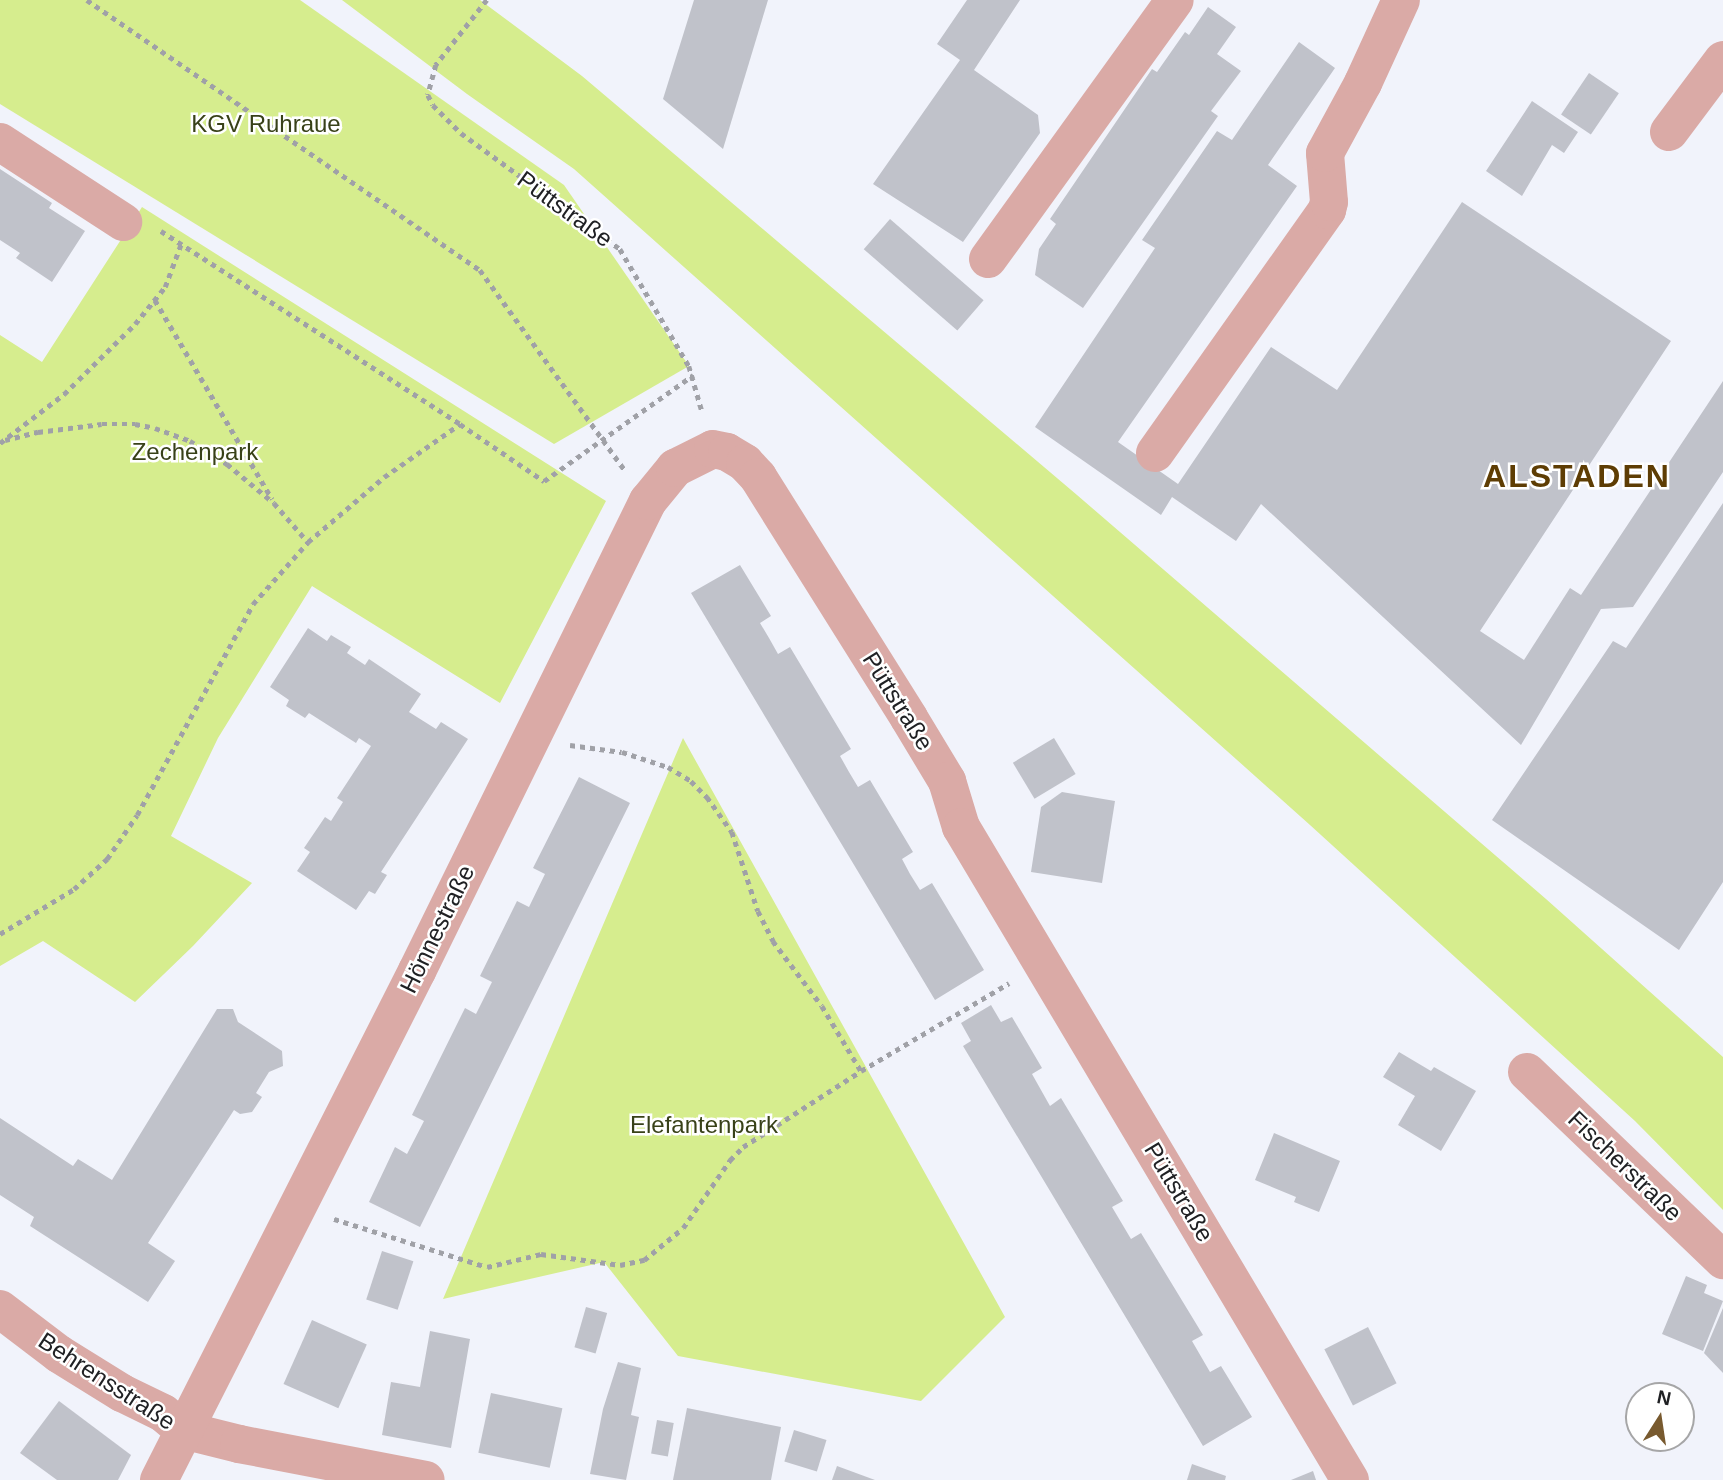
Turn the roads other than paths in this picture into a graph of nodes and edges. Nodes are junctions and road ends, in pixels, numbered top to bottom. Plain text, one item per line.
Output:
1 (1175, 0) edge
2 (1401, 0) edge
3 (1723, 60) edge
4 (1669, 132) dead end
5 (0, 142) edge
6 (123, 222) road end
7 (989, 259) dead end
8 (713, 449) joint
9 (1155, 453) dead end
10 (1527, 1072) dead end
11 (1723, 1260) edge
12 (0, 1309) edge
13 (183, 1430) junction
14 (159, 1480) edge
15 (426, 1480) edge
16 (1350, 1480) edge

1 - 7 street
2 - 9 street
3 - 4 street
5 - 6 street
8 - 13 street, Hönnestraße
8 - 16 street, Püttstraße
10 - 11 street, Fischerstraße
12 - 13 street, Behrensstraße
13 - 14 street, Hönnestraße
13 - 15 street, Behrensstraße

